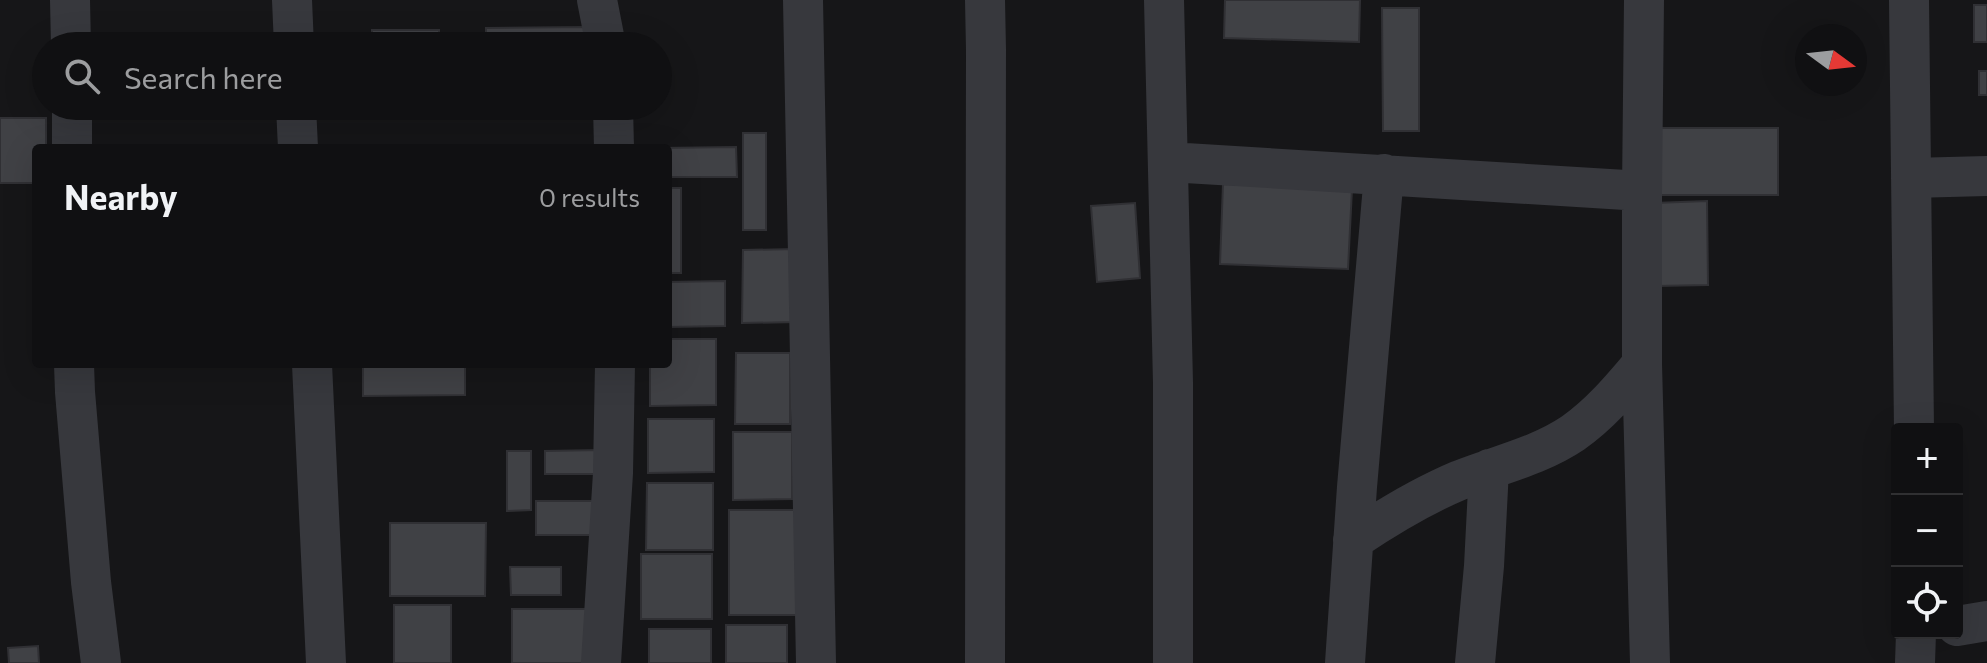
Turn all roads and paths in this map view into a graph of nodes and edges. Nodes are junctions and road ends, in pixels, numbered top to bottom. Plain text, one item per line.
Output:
1 (70, 0) edge
2 (292, 0) edge
3 (597, 0) edge
4 (803, 0) edge
5 (985, 0) edge
6 (1164, 0) edge
7 (1644, 0) edge
8 (1909, 0) edge
9 (71, 32) edge
10 (293, 32) edge
11 (603, 32) edge
12 (72, 120) edge
13 (297, 120) edge
14 (613, 120) edge
15 (72, 144) edge
16 (298, 144) edge
17 (614, 144) edge
18 (1169, 162) junction
19 (1384, 174) junction
20 (1987, 176) edge
21 (1911, 178) junction
22 (1642, 191) junction
23 (1642, 364) junction
24 (74, 368) edge
25 (312, 368) edge
26 (615, 368) edge
27 (1914, 423) edge
28 (1489, 469) junction
29 (1353, 540) junction
30 (1987, 621) edge
31 (1963, 625) edge
32 (1916, 639) edge
33 (101, 663) edge
34 (326, 663) edge
35 (601, 663) edge
36 (816, 663) edge
37 (985, 663) edge
38 (1173, 663) edge
39 (1345, 663) edge
40 (1475, 663) edge
41 (1650, 663) edge
42 (1915, 663) edge

1 - 9 street
2 - 10 street
3 - 11 street
4 - 36 street
5 - 37 street
6 - 18 street
7 - 22 street
8 - 21 street
12 - 15 street
13 - 16 street
14 - 17 street
18 - 19 street
18 - 38 street
19 - 22 street
19 - 29 street
20 - 21 street
21 - 27 street
22 - 23 street
23 - 28 street
23 - 41 street
24 - 33 street
25 - 34 street
26 - 35 street
28 - 29 street
28 - 40 street
29 - 39 street
30 - 31 street
32 - 42 street

